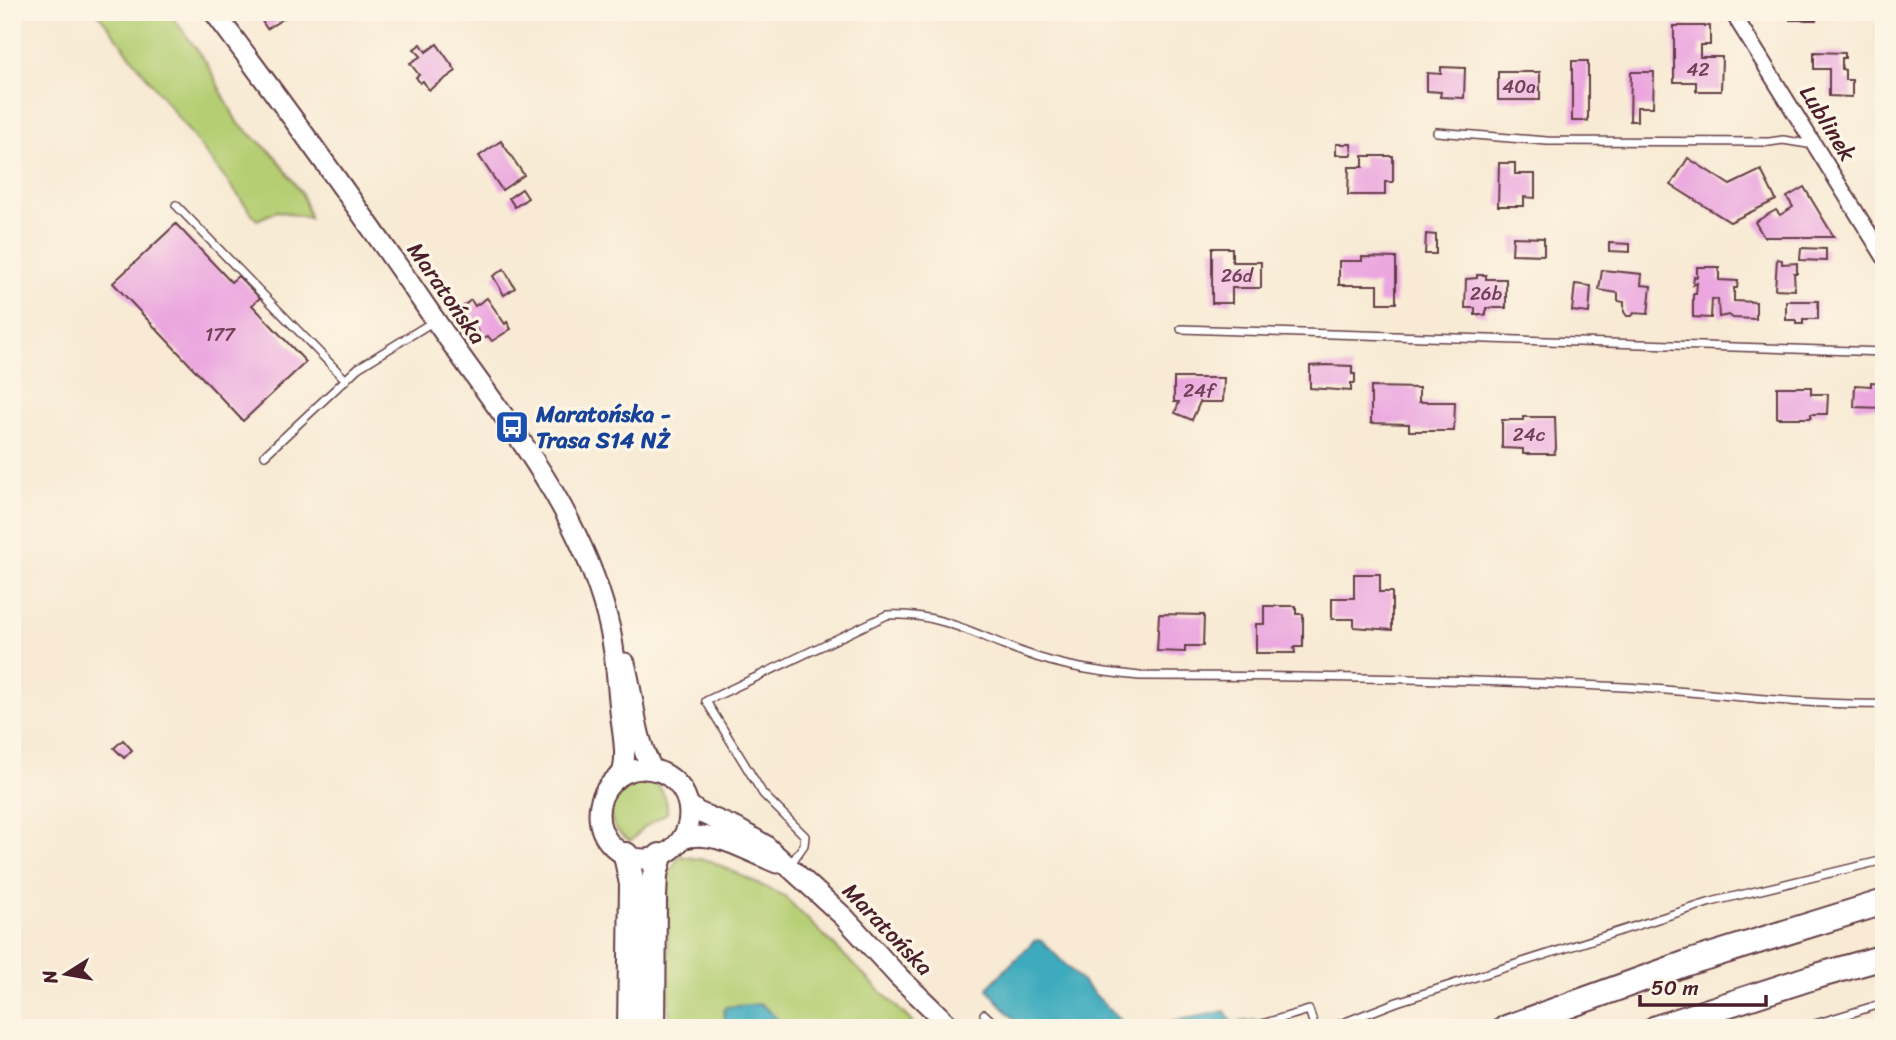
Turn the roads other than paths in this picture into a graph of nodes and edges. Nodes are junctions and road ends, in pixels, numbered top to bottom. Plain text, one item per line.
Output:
1 (214, 12) edge
2 (1732, 12) edge
3 (1437, 131) dead end
4 (1814, 145) junction
5 (176, 205) dead end
6 (1884, 257) edge
7 (435, 320) junction
8 (1181, 329) dead end
9 (1884, 352) edge
10 (346, 380) junction
11 (265, 455) dead end
12 (607, 620) junction
13 (1884, 705) edge
14 (653, 770) junction
15 (622, 774) junction
16 (689, 806) junction
17 (682, 839) junction
18 (626, 855) junction
19 (660, 856) junction
20 (1884, 860) edge
21 (788, 867) junction
22 (1884, 902) edge
23 (1884, 957) edge
24 (1884, 1003) edge
25 (984, 1014) dead end
26 (1696, 1014) junction
27 (1262, 1024) dead end
28 (630, 1028) edge
29 (653, 1028) edge
30 (952, 1028) edge
31 (999, 1028) edge
32 (1315, 1028) edge
33 (1329, 1028) edge
34 (1506, 1028) edge
35 (1656, 1028) edge
36 (1670, 1028) edge
37 (1802, 1028) edge

1 - 7 main road, Maratońska
2 - 4 street, Lublinek
3 - 4 lane
4 - 6 street, Lublinek
5 - 10 lane
7 - 10 lane
7 - 12 main road, Maratońska
8 - 9 lane
10 - 11 lane
12 - 14 main road, Maratońska
12 - 15 main road, Maratońska
13 - 21 lane
14 - 15 main road
14 - 16 main road
15 - 18 main road
16 - 17 main road
16 - 21 main road, Maratońska
17 - 19 main road
17 - 21 main road, Maratońska
18 - 19 main road
18 - 28 highway
19 - 29 highway
20 - 33 lane
21 - 30 main road, Maratońska
22 - 34 highway
23 - 26 highway
24 - 37 lane
25 - 31 lane
26 - 35 highway
26 - 36 highway
27 - 32 lane

